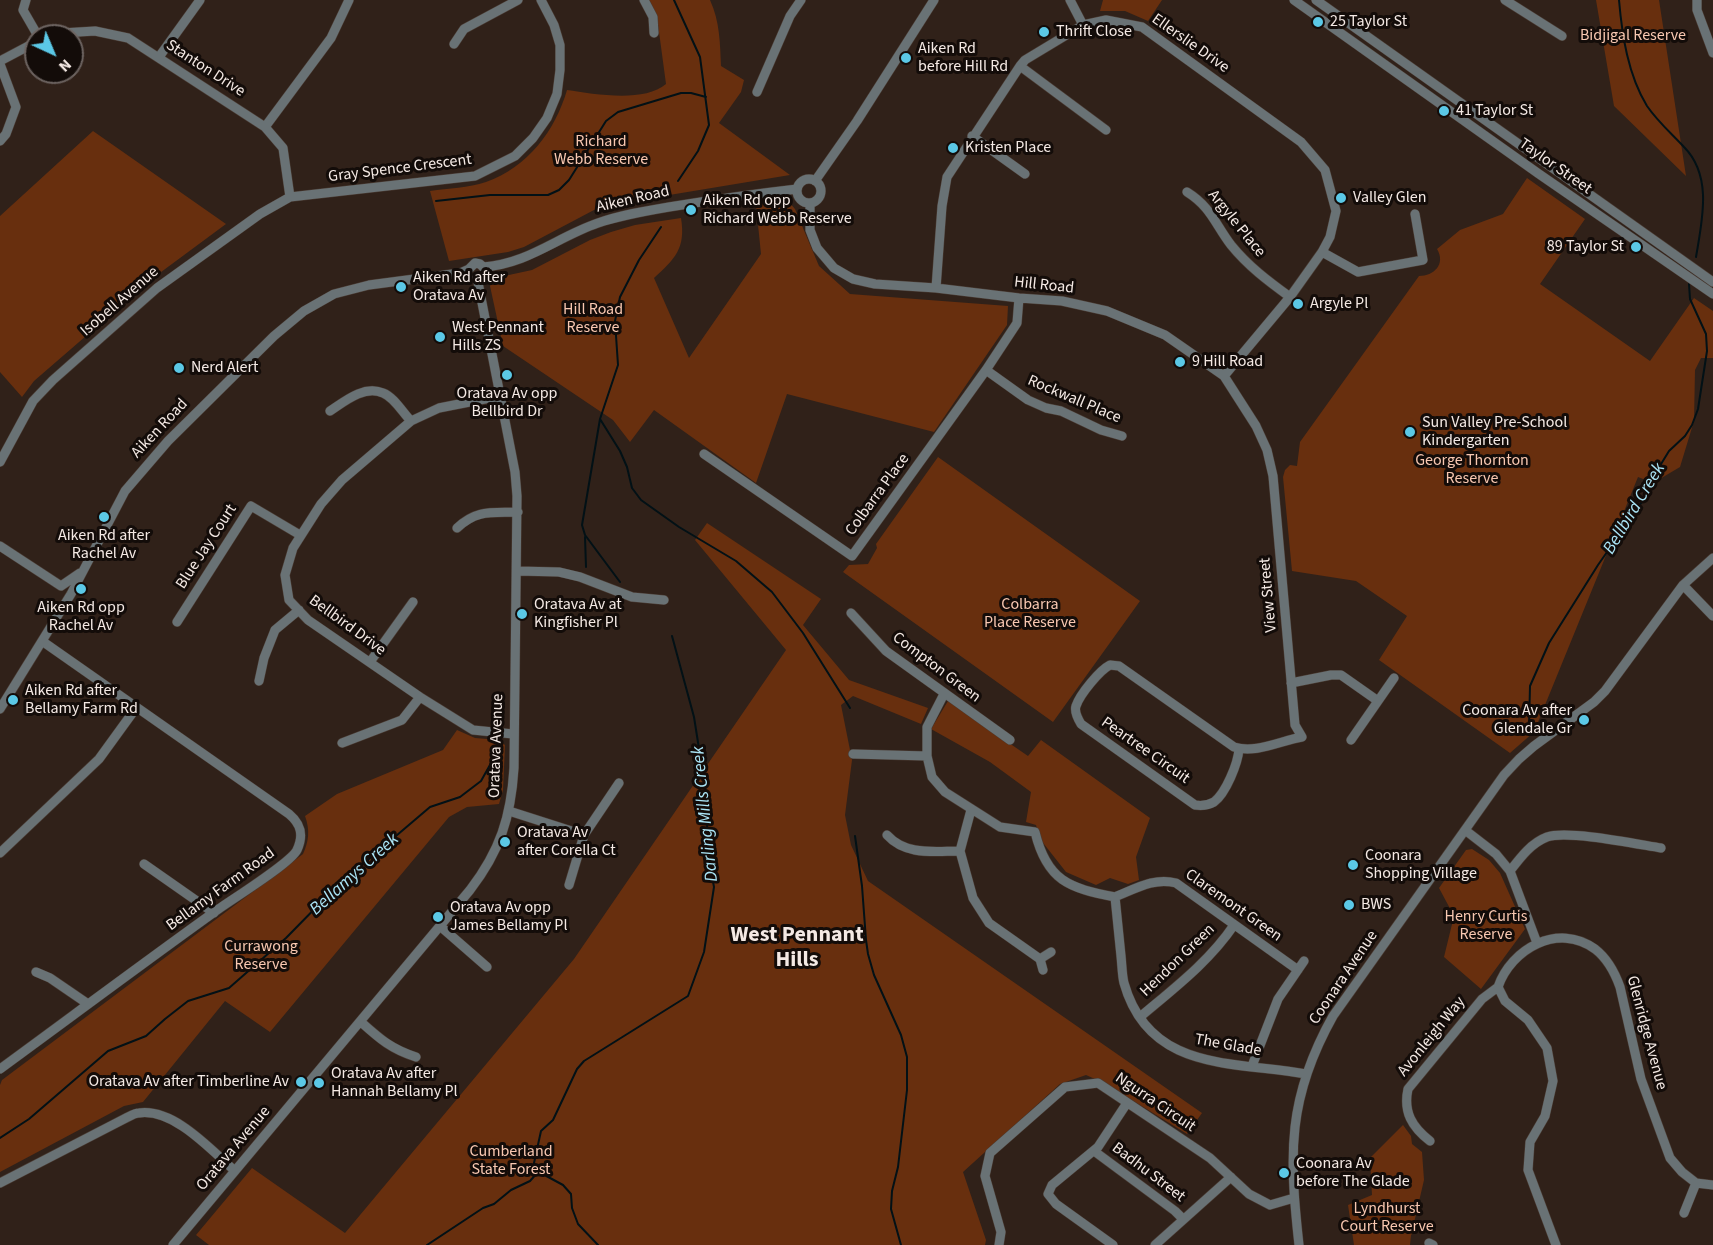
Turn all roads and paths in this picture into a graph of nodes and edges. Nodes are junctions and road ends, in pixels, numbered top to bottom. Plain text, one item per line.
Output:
1 (26, 0) edge
2 (200, 0) edge
3 (349, 0) edge
4 (518, 0) edge
5 (644, 0) edge
6 (801, 0) edge
7 (934, 0) edge
8 (1070, 0) edge
9 (1294, 0) edge
10 (1316, 0) edge
11 (1505, 0) edge
12 (1697, 0) edge
13 (546, 2) edge
14 (31, 24) edge
15 (1083, 26) junction
16 (84, 32) edge
17 (654, 33) dead end
18 (1562, 36) dead end
19 (454, 44) dead end
20 (24, 49) edge
21 (1713, 53) edge
22 (159, 57) junction
23 (0, 62) edge
24 (1020, 66) junction
25 (757, 92) dead end
26 (265, 127) junction
27 (1106, 129) dead end
28 (972, 136) junction
29 (0, 141) edge
30 (1025, 174) dead end
31 (815, 181) junction
32 (797, 189) junction
33 (1187, 192) dead end
34 (290, 197) junction
35 (810, 203) junction
36 (1415, 214) dead end
37 (1322, 252) junction
38 (483, 267) junction
39 (469, 269) junction
40 (477, 278) junction
41 (1713, 282) edge
42 (936, 288) junction
43 (1713, 294) edge
44 (1290, 297) junction
45 (1018, 298) junction
46 (986, 370) junction
47 (1224, 376) junction
48 (500, 396) junction
49 (330, 411) dead end
50 (411, 421) junction
51 (1122, 436) dead end
52 (1267, 450) joint
53 (704, 454) dead end
54 (0, 462) edge
55 (518, 512) junction
56 (457, 528) dead end
57 (300, 535) junction
58 (0, 546) edge
59 (1713, 558) edge
60 (84, 569) junction
61 (518, 571) junction
62 (1683, 585) junction
63 (664, 600) dead end
64 (413, 602) dead end
65 (299, 610) junction
66 (851, 613) dead end
67 (1713, 616) edge
68 (177, 622) dead end
69 (42, 641) junction
70 (370, 662) junction
71 (1394, 678) dead end
72 (259, 681) dead end
73 (1292, 683) junction
74 (944, 694) junction
75 (420, 697) junction
76 (1378, 701) junction
77 (136, 708) junction
78 (0, 709) edge
79 (513, 734) junction
80 (1010, 740) dead end
81 (1351, 740) dead end
82 (342, 743) dead end
83 (1239, 749) junction
84 (853, 754) dead end
85 (927, 756) junction
86 (619, 783) dead end
87 (971, 810) junction
88 (509, 811) junction
89 (1465, 830) junction
90 (584, 835) junction
91 (887, 835) dead end
92 (1661, 848) dead end
93 (960, 851) junction
94 (0, 853) edge
95 (144, 864) dead end
96 (1509, 871) junction
97 (569, 885) dead end
98 (1115, 897) junction
99 (214, 913) junction
100 (1234, 925) junction
101 (440, 926) junction
102 (1537, 943) junction
103 (1051, 952) dead end
104 (1040, 959) junction
105 (1304, 961) dead end
106 (487, 966) dead end
107 (1043, 970) dead end
108 (1298, 970) junction
109 (36, 972) dead end
110 (1498, 987) junction
111 (88, 1004) junction
112 (1140, 1017) junction
113 (361, 1022) junction
114 (416, 1057) dead end
115 (1252, 1066) junction
116 (0, 1069) edge
117 (1306, 1074) junction
118 (1127, 1103) junction
119 (1430, 1141) dead end
120 (1094, 1151) junction
121 (235, 1171) junction
122 (1231, 1177) junction
123 (0, 1183) edge
124 (1696, 1183) junction
125 (1713, 1185) edge
126 (1294, 1198) junction
127 (1684, 1213) dead end
128 (1184, 1219) junction
129 (173, 1245) edge
130 (999, 1245) edge
131 (1113, 1245) edge
132 (1155, 1245) edge
133 (1299, 1245) edge
134 (1556, 1245) edge

1 - 14 street
2 - 22 street
3 - 26 street
4 - 19 street
5 - 17 street
6 - 25 street
7 - 31 street
8 - 15 street
9 - 43 street, Taylor Street
10 - 41 street, Taylor Street
11 - 18 street
12 - 21 street
13 - 34 street, Gray Spence Crescent
15 - 24 street, Ellerslie Drive
15 - 37 street, Ellerslie Drive
16 - 22 street, Stanton Drive
20 - 23 street
22 - 26 street, Stanton Drive
23 - 29 street
24 - 27 street
24 - 28 street, Ellerslie Drive
26 - 34 street, Stanton Drive
28 - 30 street
28 - 42 street, Ellerslie Drive
31 - 32 street
31 - 35 street
32 - 35 street
32 - 38 street, Aiken Road
33 - 44 street, Argyle Place
34 - 54 street, Isobell Avenue
35 - 42 street, Hill Road
36 - 37 street
37 - 44 street, Ellerslie Drive
38 - 39 street
38 - 40 street
39 - 40 street
39 - 60 street, Aiken Road
40 - 48 street, Oratava Avenue
42 - 45 street, Hill Road
44 - 47 street, Ellerslie Drive
45 - 46 street, Colbarra Place
45 - 47 street, Hill Road
46 - 51 street, Rockwall Place
46 - 53 street, Colbarra Place
47 - 52 street, Hill Road
48 - 50 street, Bellbird Drive
48 - 55 street, Oratava Avenue
49 - 50 street
50 - 57 street, Bellbird Drive
52 - 73 street, View Street
55 - 56 street
55 - 61 street, Oratava Avenue
57 - 65 street, Bellbird Drive
57 - 68 street, Blue Jay Court
58 - 60 street
59 - 62 street, Coonara Avenue
60 - 69 street, Aiken Road
61 - 63 street
61 - 79 street, Oratava Avenue
62 - 67 street
62 - 89 street, Coonara Avenue
64 - 70 street
65 - 70 street, Bellbird Drive
65 - 72 street
66 - 74 street, Compton Green
69 - 77 street, Bellamy Farm Road
69 - 78 street, Aiken Road
70 - 75 street, Bellbird Drive
71 - 76 street
73 - 76 street
73 - 83 street, View Street
74 - 80 street, Compton Green
74 - 85 street
75 - 79 street, Bellbird Drive
75 - 82 street
76 - 81 street
77 - 94 street
77 - 99 street, Bellamy Farm Road
79 - 88 street, Oratava Avenue
83 - 83 street, Peartree Circuit
84 - 85 street
85 - 87 street
86 - 90 street
87 - 93 street
87 - 98 street
88 - 90 street
88 - 101 street, Oratava Avenue
89 - 96 street
89 - 117 street, Coonara Avenue
90 - 97 street
91 - 93 street
92 - 96 street
93 - 104 street
95 - 99 street
96 - 102 street
98 - 100 street, Claremont Green
98 - 112 street, The Glade
99 - 111 street, Bellamy Farm Road
100 - 108 street, Claremont Green
100 - 112 street, Hendon Green
101 - 106 street
101 - 113 street, Oratava Avenue
102 - 110 street, Glenridge Avenue
102 - 124 street, Glenridge Avenue
103 - 104 street
104 - 107 street
105 - 108 street
108 - 115 street
109 - 111 street
110 - 119 street, Avonleigh Way
110 - 134 street
111 - 116 street, Bellamy Farm Road
112 - 115 street, The Glade
113 - 114 street
113 - 121 street, Oratava Avenue
115 - 117 street, The Glade
117 - 126 street, Coonara Avenue
118 - 120 street
118 - 122 street, Ngurra Circuit
118 - 130 street, Ngurra Circuit
120 - 128 street, Badhu Street
120 - 131 street
121 - 123 street
121 - 129 street, Oratava Avenue
122 - 126 street, Ngurra Circuit
122 - 128 street
124 - 125 street
124 - 127 street
126 - 133 street, Coonara Avenue
128 - 132 street

